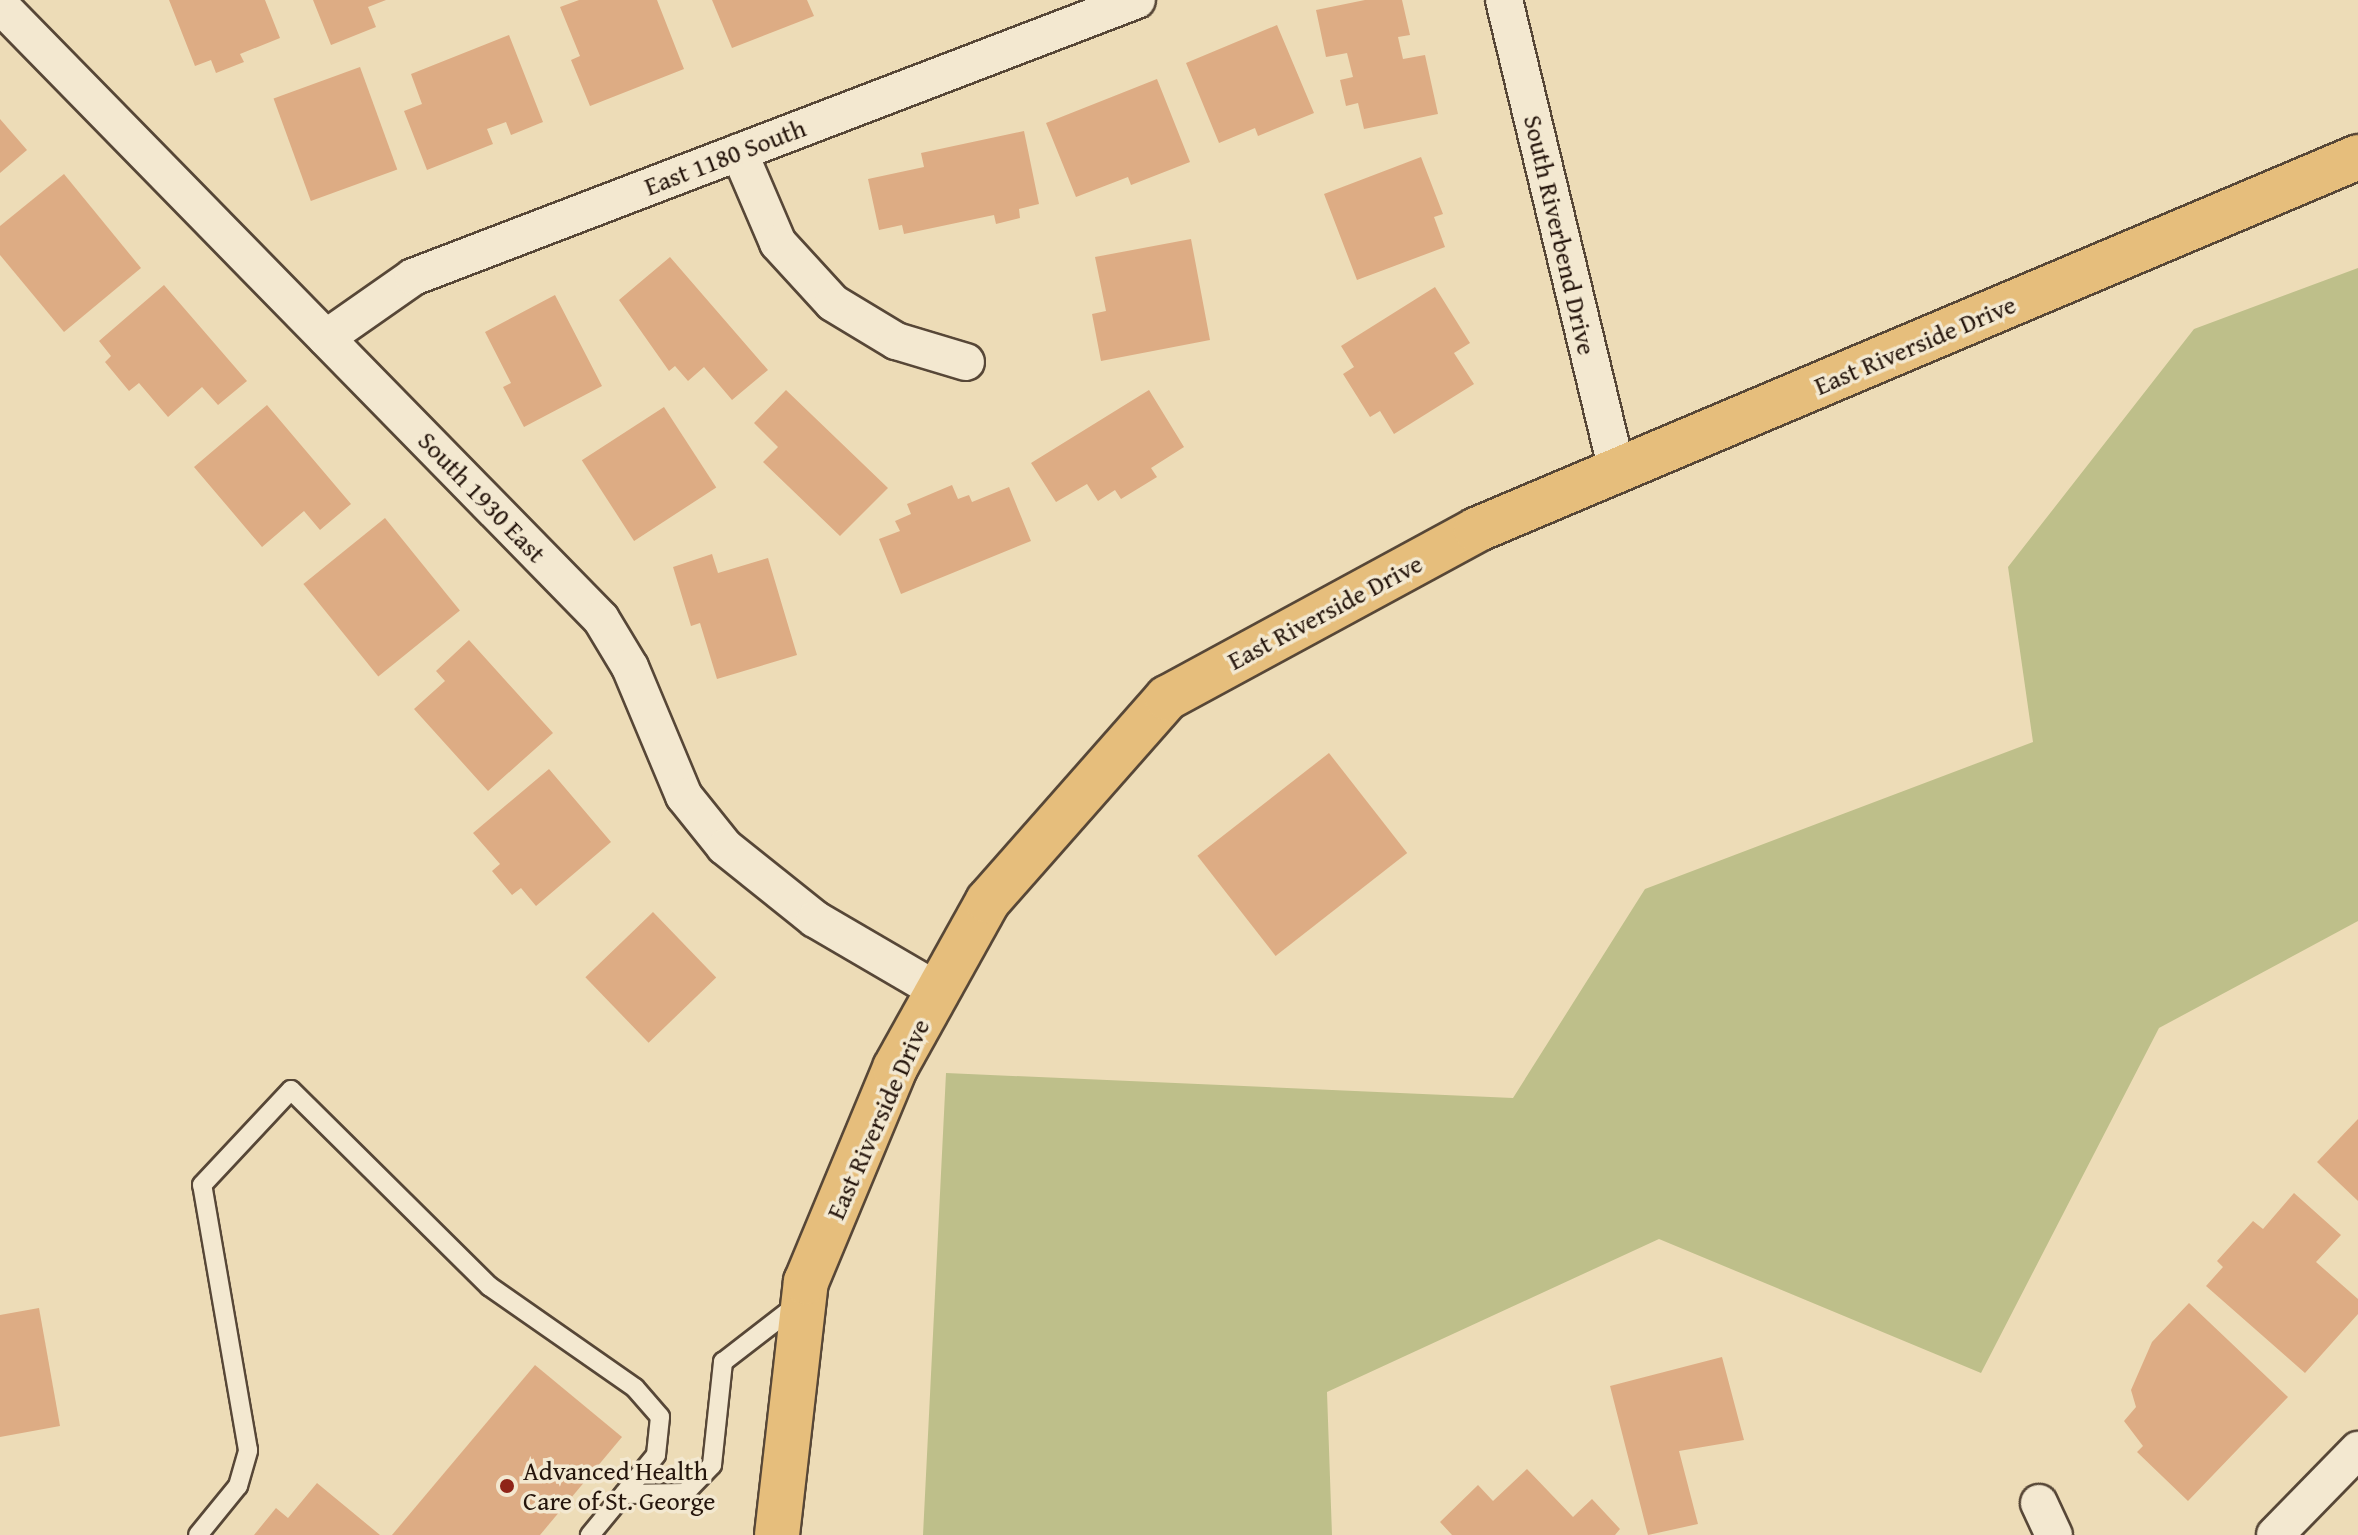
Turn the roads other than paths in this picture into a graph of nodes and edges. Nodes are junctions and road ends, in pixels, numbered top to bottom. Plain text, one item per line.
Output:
1 (1137, 0) edge
2 (1504, 0) edge
3 (0, 5) edge
4 (739, 152) junction
5 (2358, 157) edge
6 (326, 338) junction
7 (966, 362) dead end
8 (1617, 471) junction
9 (938, 991) junction
10 (803, 1300) junction
11 (2358, 1450) edge
12 (624, 1494) junction
13 (198, 1535) edge
14 (590, 1535) edge
15 (777, 1535) edge
16 (2275, 1535) edge

1 - 4 street, East 1180 South
2 - 8 street, South Riverbend Drive
3 - 6 street, South 1930 East
4 - 6 street, East 1180 South
4 - 7 street
5 - 8 main road, East Riverside Drive
6 - 9 street, South 1930 East
8 - 9 main road, East Riverside Drive
9 - 10 main road, East Riverside Drive
10 - 12 lane
10 - 15 main road, East Riverside Drive
11 - 16 street
12 - 13 lane
12 - 14 lane

